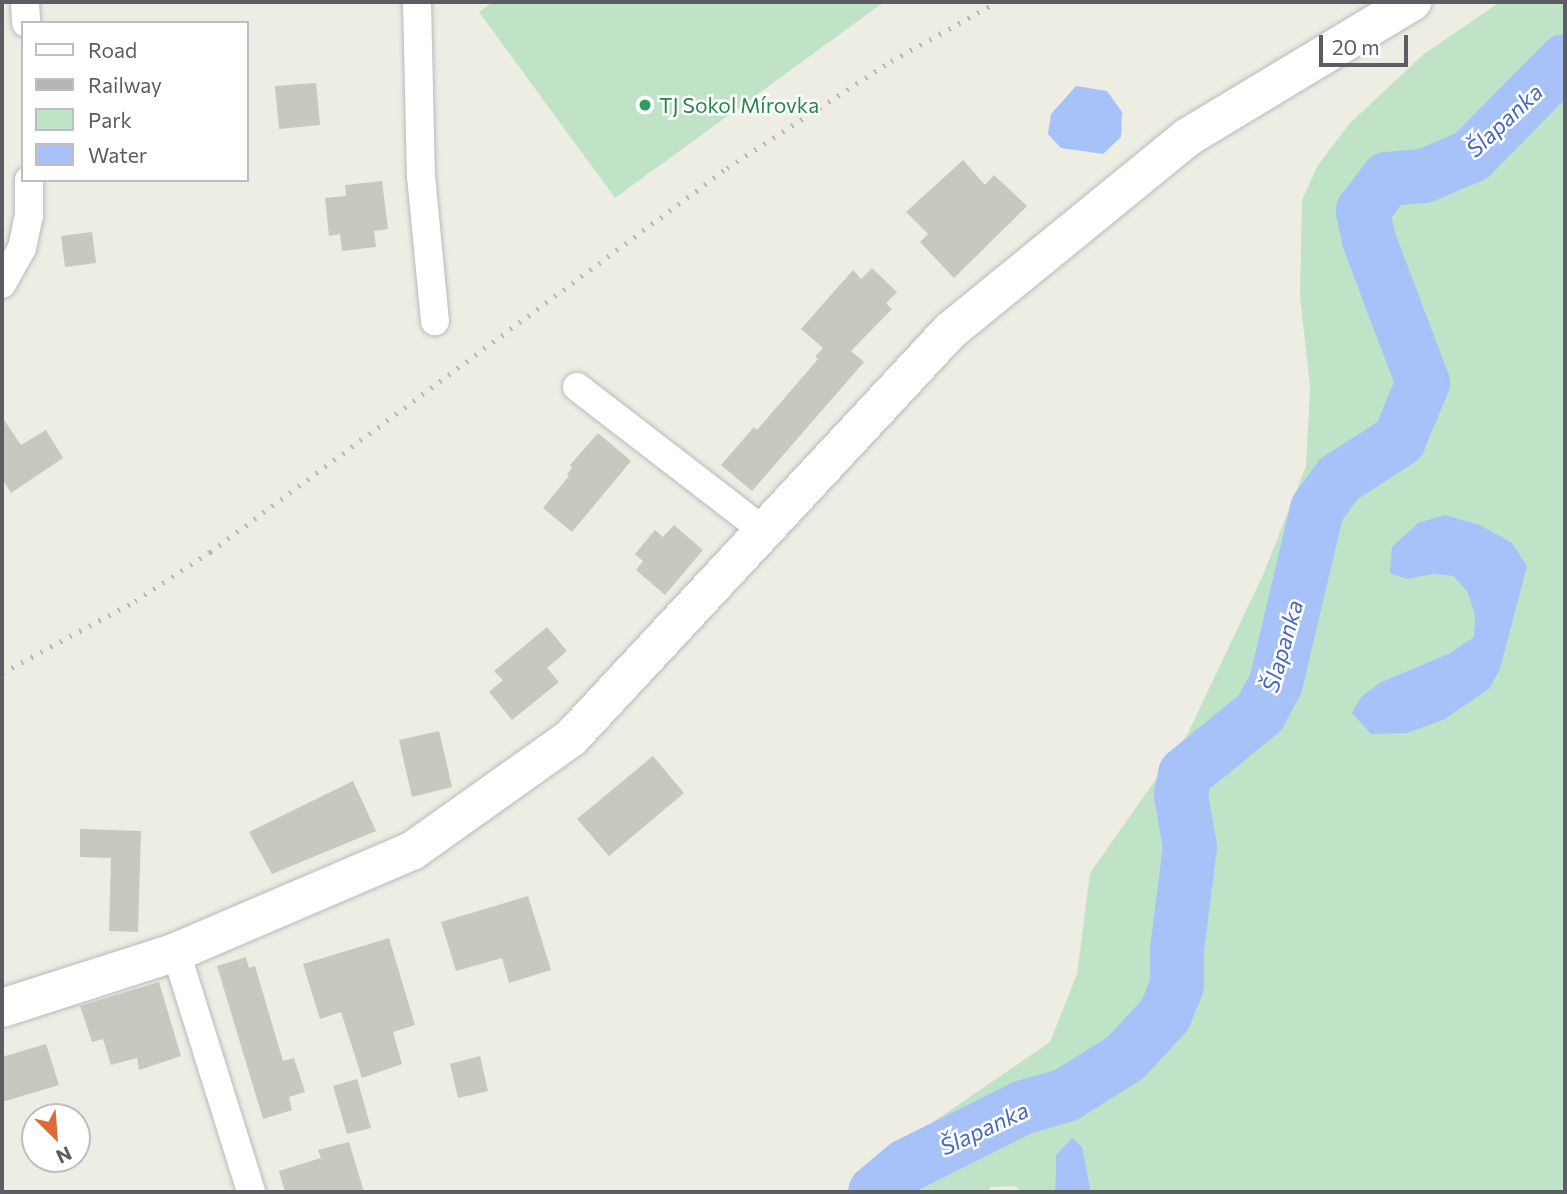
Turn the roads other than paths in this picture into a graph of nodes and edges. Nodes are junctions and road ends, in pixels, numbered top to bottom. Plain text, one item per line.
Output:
1 (25, 2) edge
2 (417, 2) edge
3 (1412, 2) edge
4 (26, 21) edge
5 (29, 182) edge
6 (2, 284) edge
7 (436, 321) dead end
8 (577, 387) dead end
9 (765, 532) junction
10 (176, 952) junction
11 (2, 1008) edge
12 (251, 1192) edge

1 - 4 street
2 - 7 street
3 - 9 street
5 - 6 street
8 - 9 street
9 - 10 street
10 - 11 street
10 - 12 street

